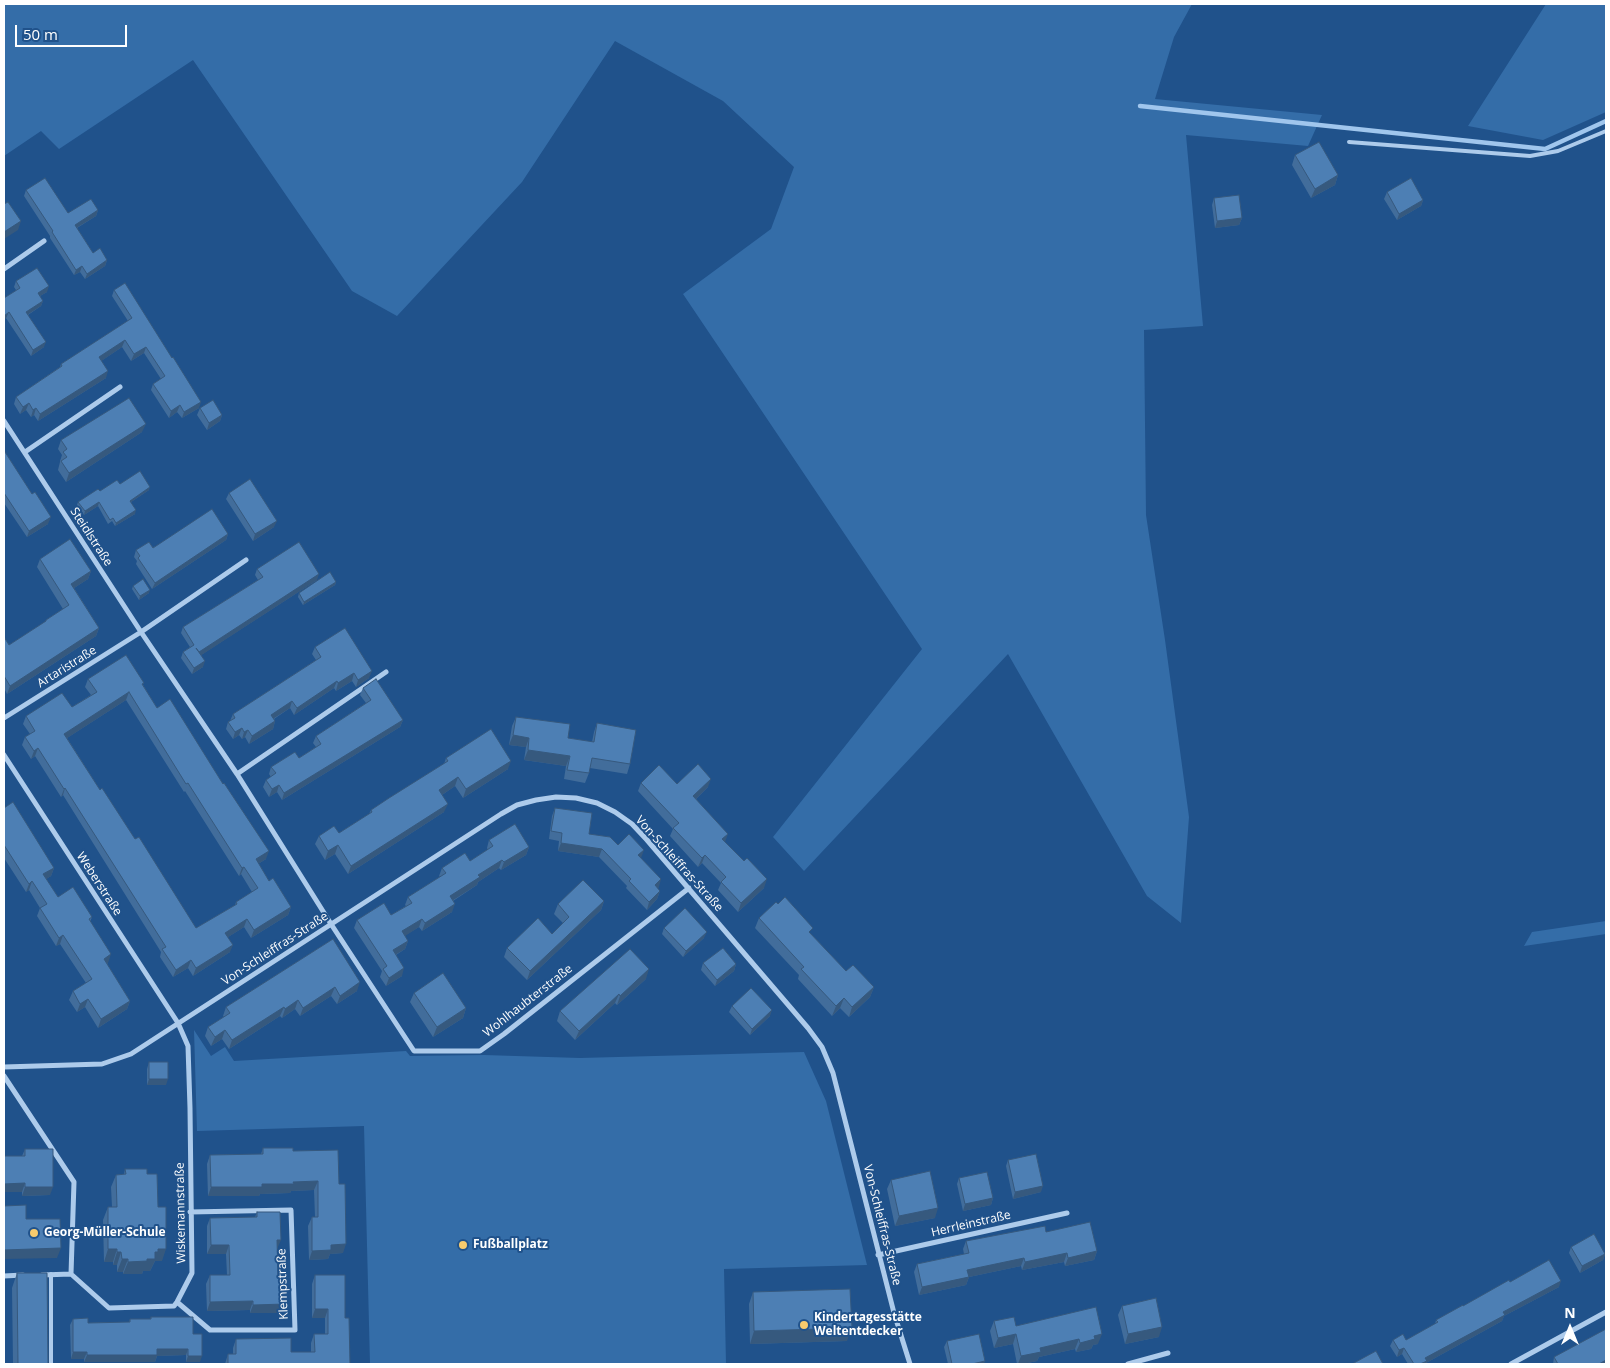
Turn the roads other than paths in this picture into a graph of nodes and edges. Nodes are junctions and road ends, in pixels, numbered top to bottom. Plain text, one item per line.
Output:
1 (1606, 130) edge
2 (1349, 142) dead end
3 (44, 241) dead end
4 (4, 269) edge
5 (120, 387) dead end
6 (4, 421) edge
7 (25, 452) junction
8 (246, 560) dead end
9 (141, 632) junction
10 (386, 672) dead end
11 (4, 718) edge
12 (4, 755) edge
13 (237, 774) junction
14 (689, 888) junction
15 (331, 924) junction
16 (178, 1024) junction
17 (4, 1067) edge
18 (4, 1076) edge
19 (190, 1212) junction
20 (1067, 1212) dead end
21 (878, 1255) junction
22 (51, 1274) junction
23 (71, 1274) junction
24 (4, 1276) edge
25 (177, 1302) junction
26 (1606, 1312) edge
27 (1168, 1353) dead end
28 (52, 1364) edge
29 (910, 1364) edge
30 (1128, 1364) edge
31 (1511, 1364) edge

1 - 2 lane
3 - 4 street
5 - 7 street
6 - 7 street, Steidlstraße
7 - 9 street, Steidlstraße
8 - 9 street
9 - 11 street, Artaristraße
9 - 13 street, Steidlstraße
10 - 13 street
12 - 16 street, Weberstraße
13 - 15 street, Steidlstraße
14 - 15 street, Von-Schleiffras-Straße
14 - 15 street, Wohlhaubterstraße
14 - 21 street, Von-Schleiffras-Straße
15 - 16 street, Von-Schleiffras-Straße
16 - 17 street, Von-Schleiffras-Straße
16 - 19 street, Wiskemannstraße
18 - 23 street
19 - 25 street, Wiskemannstraße
19 - 25 street, Klempstraße
20 - 21 street, Herrleinstraße
21 - 29 street, Von-Schleiffras-Straße
22 - 23 street
22 - 24 street
22 - 28 lane
23 - 25 street
26 - 31 street
27 - 30 street

